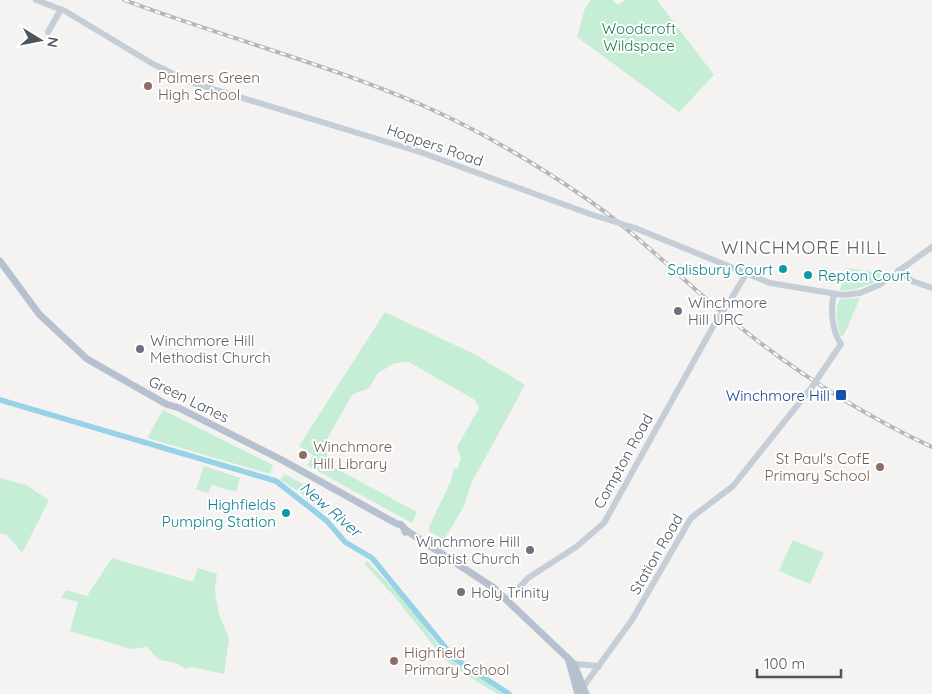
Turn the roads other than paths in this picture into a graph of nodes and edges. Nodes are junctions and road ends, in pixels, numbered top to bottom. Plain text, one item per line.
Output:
1 (36, 0) edge
2 (61, 9) junction
3 (48, 32) dead end
4 (932, 247) edge
5 (0, 261) edge
6 (899, 270) junction
7 (746, 274) junction
8 (932, 288) edge
9 (834, 294) junction
10 (507, 601) junction
11 (568, 658) junction
12 (574, 664) junction
13 (599, 666) junction
14 (580, 692) edge

1 - 2 street, Hoppers Road
2 - 3 street
2 - 7 street, Hoppers Road, bridge
4 - 6 street, Hoppers Road
5 - 10 main road, Green Lanes
6 - 8 street
6 - 9 street, Hoppers Road
7 - 9 street, Hoppers Road
7 - 10 street, Compton Road, bridge
9 - 13 street, Station Road, bridge
10 - 11 main road, Green Lanes
11 - 12 main road, Green Lanes
11 - 14 main road
12 - 13 street
12 - 14 main road, Green Lanes
13 - 14 street, Station Road

